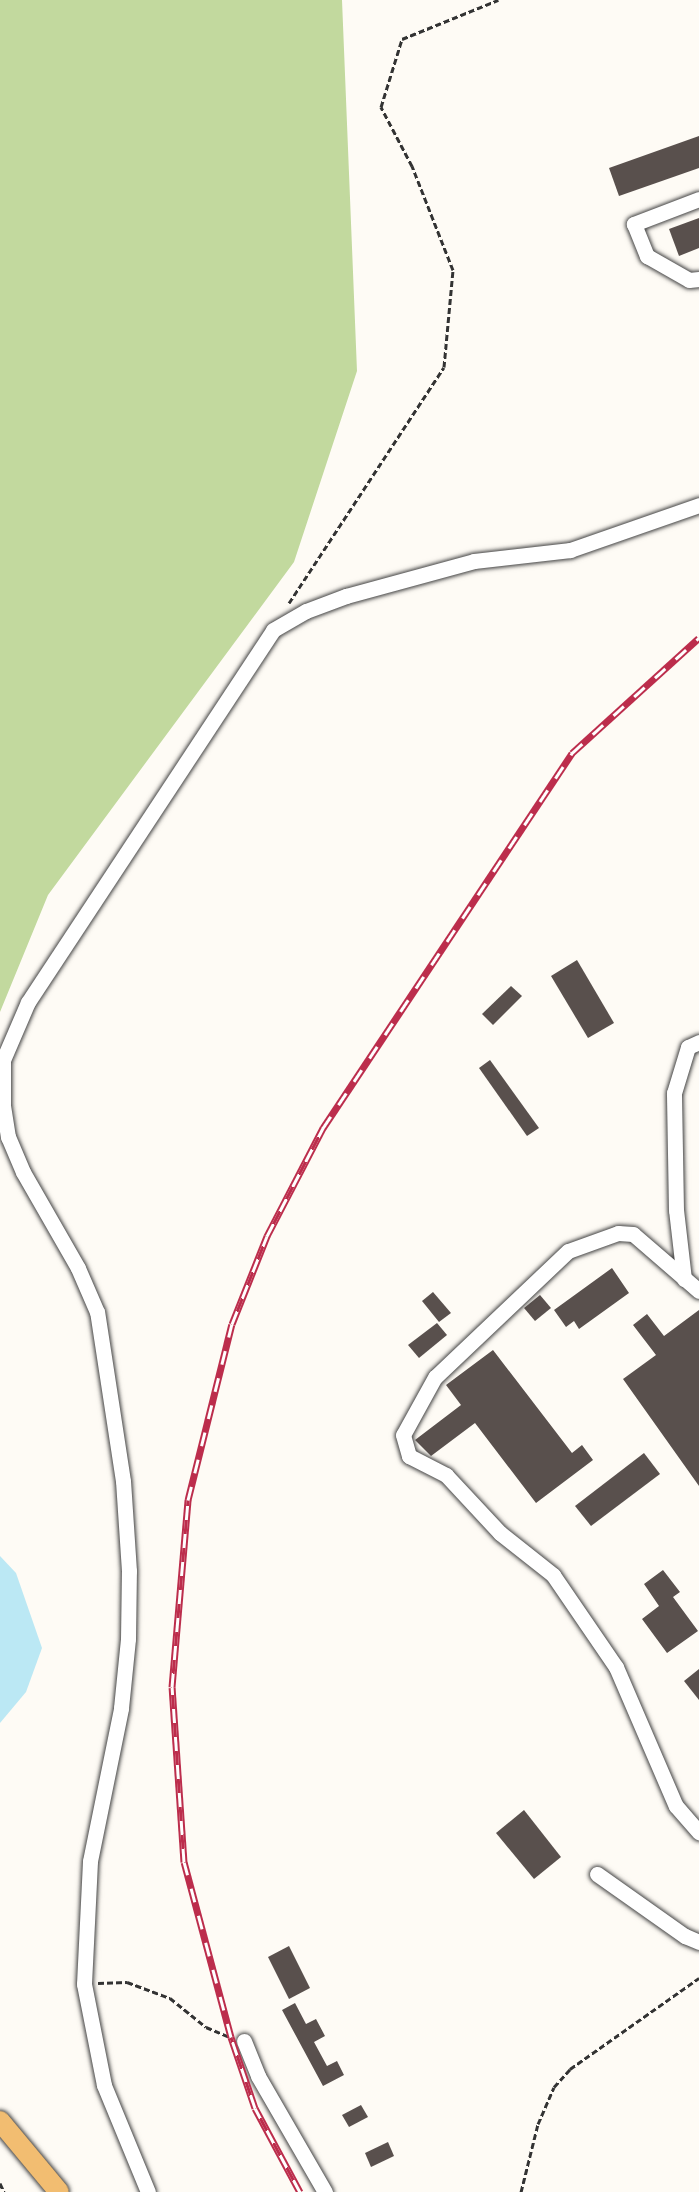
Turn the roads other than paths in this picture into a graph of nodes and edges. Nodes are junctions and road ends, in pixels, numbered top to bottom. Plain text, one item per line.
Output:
1 (699, 199) edge
2 (699, 279) edge
3 (699, 505) edge
4 (699, 1042) edge
5 (684, 1279) junction
6 (699, 1291) edge
7 (699, 1832) edge
8 (597, 1875) dead end
9 (699, 1942) edge
10 (244, 2041) road end
11 (4, 2130) edge
12 (58, 2192) edge
13 (148, 2192) edge
14 (325, 2192) edge

1 - 2 street
3 - 13 street
4 - 5 street
5 - 6 street
5 - 7 street
8 - 9 street
10 - 14 street
11 - 12 main road

